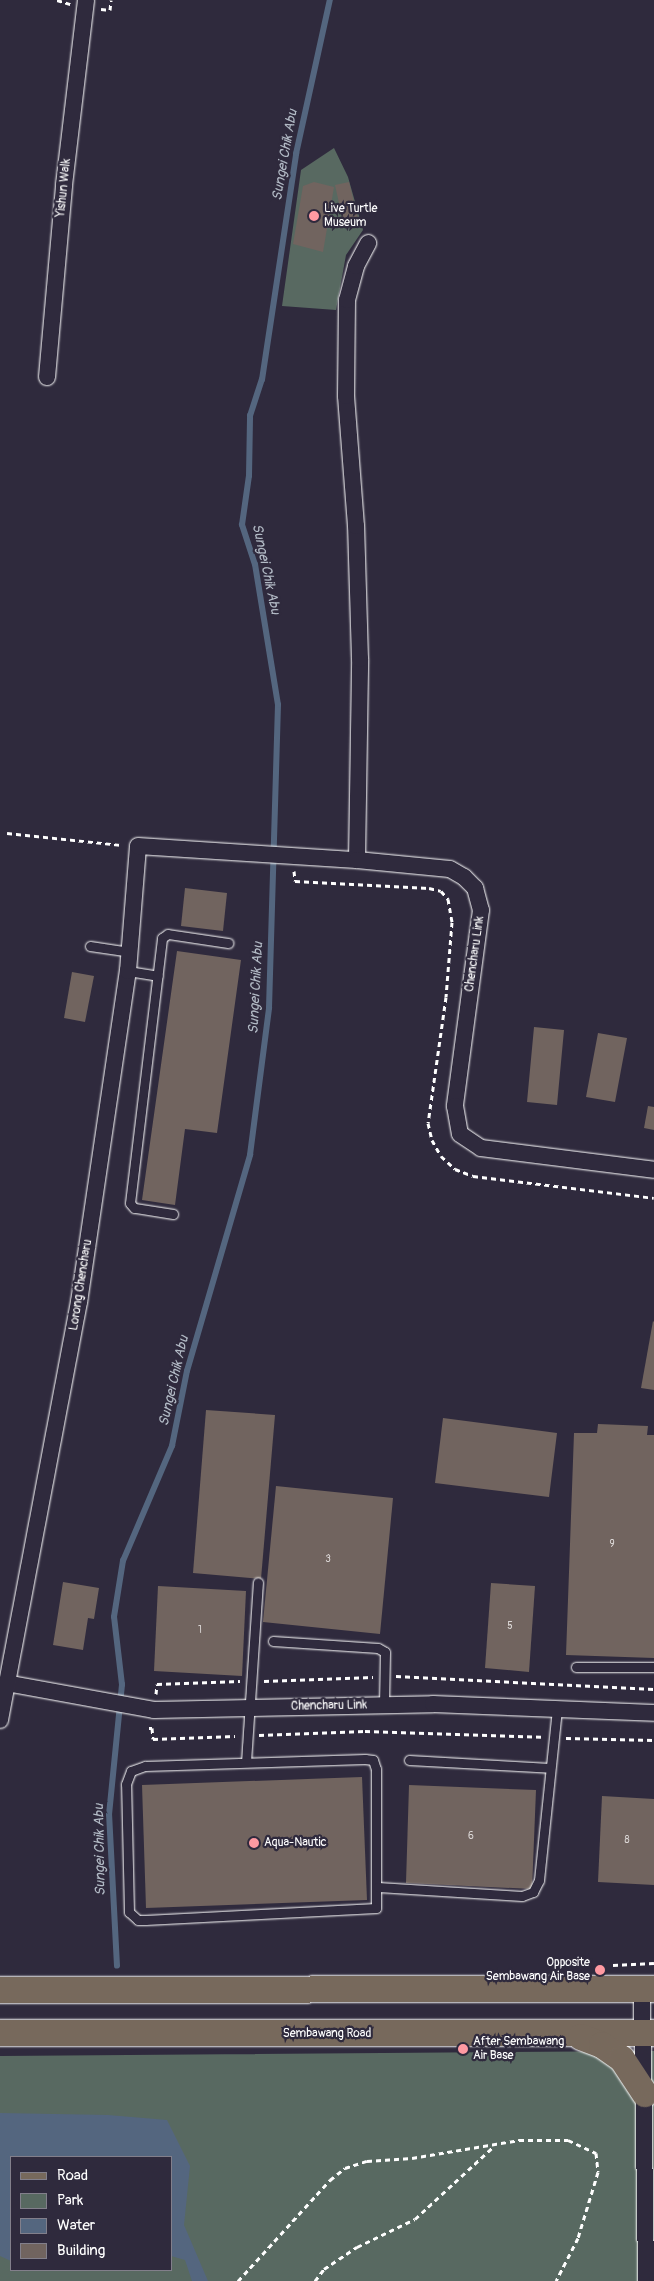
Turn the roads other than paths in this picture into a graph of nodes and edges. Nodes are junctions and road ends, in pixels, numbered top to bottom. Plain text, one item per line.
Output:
1 (86, 0) edge
2 (368, 243) dead end
3 (47, 377) dead end
4 (138, 846) joint
5 (357, 860) junction
6 (228, 943) dead end
7 (90, 946) dead end
8 (130, 952) junction
9 (128, 972) junction
10 (158, 976) junction
11 (654, 1170) edge
12 (173, 1214) dead end
13 (258, 1582) dead end
14 (274, 1641) dead end
15 (576, 1667) dead end
16 (654, 1667) edge
17 (6, 1683) junction
18 (384, 1705) junction
19 (249, 1708) junction
20 (557, 1708) junction
21 (654, 1713) edge
22 (0, 1720) edge
23 (409, 1760) dead end
24 (246, 1762) junction
25 (550, 1768) junction
26 (378, 1887) junction
27 (648, 1989) edge
28 (0, 1990) edge
29 (0, 2033) edge
30 (649, 2033) edge
31 (572, 2034) junction
32 (645, 2094) junction
33 (646, 2281) edge

1 - 3 street, Yishun Walk
2 - 5 street
4 - 5 street, Chencharu Link
4 - 8 street, Lorong Chencharu
5 - 11 street, Chencharu Link
6 - 10 lane
7 - 8 lane
8 - 9 street, Lorong Chencharu
9 - 10 lane
9 - 17 street, Lorong Chencharu
10 - 12 lane
13 - 19 lane
14 - 18 lane
15 - 16 lane
17 - 19 street, Chencharu Link
17 - 22 street, Lorong Chencharu
18 - 19 street, Chencharu Link
18 - 20 street, Chencharu Link
19 - 24 lane
20 - 21 street, Chencharu Link
20 - 25 lane
23 - 25 lane
24 - 26 lane
24 - 26 lane
25 - 26 lane
27 - 28 main road
27 - 30 street
29 - 31 main road, Sembawang Road
30 - 31 main road, Sembawang Road
30 - 32 street
31 - 32 main road
32 - 33 street

